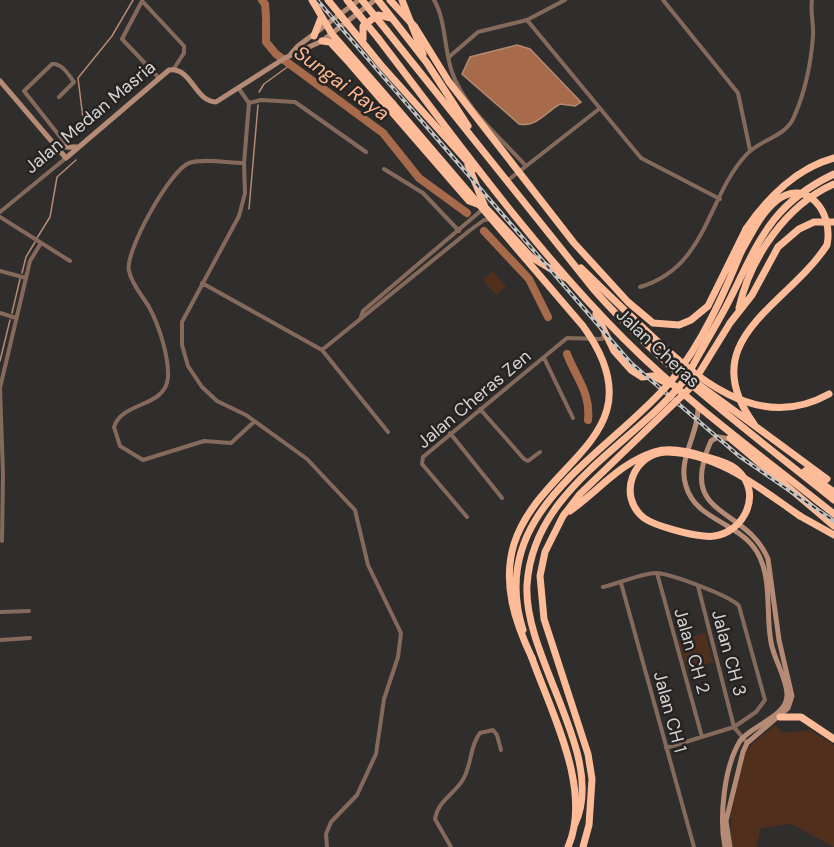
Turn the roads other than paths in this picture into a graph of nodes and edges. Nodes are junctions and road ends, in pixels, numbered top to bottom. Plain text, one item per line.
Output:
1 (312, 0) edge
2 (328, 0) edge
3 (347, 0) edge
4 (361, 0) edge
5 (376, 0) edge
6 (390, 0) edge
7 (402, 0) edge
8 (434, 0) edge
9 (566, 0) edge
10 (663, 0) edge
11 (812, 0) edge
12 (340, 15) junction
13 (321, 18) junction
14 (394, 20) junction
15 (527, 20) junction
16 (347, 22) junction
17 (327, 27) junction
18 (332, 33) junction
19 (314, 36) junction
20 (322, 41) junction
21 (365, 44) junction
22 (287, 57) junction
23 (449, 57) junction
24 (427, 63) junction
25 (351, 65) junction
26 (173, 69) junction
27 (159, 78) junction
28 (0, 81) edge
29 (378, 88) junction
30 (239, 89) junction
31 (59, 97) dead end
32 (249, 103) junction
33 (599, 109) junction
34 (81, 145) junction
35 (56, 146) junction
36 (70, 148) junction
37 (750, 150) junction
38 (366, 152) dead end
39 (66, 158) junction
40 (834, 158) edge
41 (490, 160) junction
42 (244, 162) junction
43 (466, 162) junction
44 (526, 166) junction
45 (384, 169) dead end
46 (834, 174) edge
47 (485, 178) junction
48 (507, 181) junction
49 (834, 184) edge
50 (720, 200) junction
51 (485, 207) junction
52 (0, 212) edge
53 (0, 217) edge
54 (497, 219) junction
55 (834, 222) edge
56 (458, 231) junction
57 (463, 236) junction
58 (41, 243) junction
59 (566, 254) junction
60 (70, 261) dead end
61 (0, 271) edge
62 (26, 278) junction
63 (571, 281) junction
64 (202, 283) junction
65 (640, 287) dead end
66 (584, 297) junction
67 (739, 310) junction
68 (0, 314) edge
69 (361, 317) junction
70 (15, 318) junction
71 (605, 330) junction
72 (595, 337) junction
73 (322, 350) junction
74 (614, 351) junction
75 (544, 358) junction
76 (663, 361) junction
77 (677, 387) junction
78 (0, 388) edge
79 (831, 391) edge
80 (698, 407) junction
81 (480, 409) junction
82 (573, 418) dead end
83 (712, 419) junction
84 (255, 421) junction
85 (754, 424) junction
86 (1, 430) edge
87 (388, 432) dead end
88 (450, 434) junction
89 (731, 439) junction
90 (540, 452) dead end
91 (789, 464) junction
92 (2, 474) edge
93 (827, 479) dead end
94 (834, 492) edge
95 (502, 498) dead end
96 (834, 500) edge
97 (834, 514) edge
98 (563, 516) junction
99 (467, 518) dead end
100 (1, 519) edge
101 (834, 526) edge
102 (834, 535) edge
103 (2, 542) dead end
104 (657, 573) junction
105 (621, 583) junction
106 (698, 586) junction
107 (603, 587) dead end
108 (775, 610) junction
109 (29, 611) dead end
110 (0, 612) edge
111 (770, 630) junction
112 (30, 638) dead end
113 (0, 640) edge
114 (532, 658) junction
115 (780, 717) junction
116 (734, 727) junction
117 (702, 737) junction
118 (834, 739) edge
119 (744, 741) junction
120 (666, 748) junction
121 (501, 750) dead end
122 (575, 824) junction
123 (327, 847) edge
124 (451, 847) edge
125 (568, 847) edge
126 (583, 847) edge
127 (694, 847) edge
128 (725, 847) edge
129 (730, 847) edge

1 - 13 highway
2 - 12 highway
3 - 47 highway, bridge
4 - 12 street, Jalan Medan Masria
4 - 41 highway, bridge
5 - 14 highway
5 - 16 street, Jalan Medan Masria
6 - 40 highway, bridge
7 - 24 highway
8 - 23 street
9 - 15 street
10 - 37 street
11 - 37 street
12 - 16 highway
12 - 17 street, Jalan Medan Masria
13 - 17 highway
13 - 19 highway
14 - 21 highway
14 - 24 highway
15 - 23 street
15 - 33 street
16 - 18 street, Jalan Medan Masria
16 - 21 highway
17 - 18 highway
17 - 19 street, Jalan Medan Masria
18 - 20 street, Jalan Medan Masria
18 - 29 highway
19 - 22 street, Jalan Medan Masria
20 - 22 street, Jalan Medan Masria
20 - 25 highway
21 - 43 highway
22 - 30 street, Jalan Medan Masria
23 - 44 street
24 - 41 highway
25 - 29 highway
25 - 51 highway
26 - 27 street, Jalan Medan Masria
26 - 27 street
26 - 30 street, Jalan Medan Masria
27 - 34 street, Jalan Medan Masria
28 - 35 street
29 - 114 highway, bridge
30 - 32 street
31 - 36 street
32 - 38 street
32 - 42 street
33 - 44 street
33 - 50 street
34 - 36 street
34 - 39 street, Jalan Medan Masria
35 - 36 street
35 - 39 street
37 - 50 street
39 - 52 street, Jalan Medan Masria
41 - 48 highway, Jalan Cheras
42 - 64 street
42 - 84 street
43 - 47 highway
43 - 51 highway
44 - 48 street
45 - 56 street
46 - 122 highway, bridge
47 - 63 highway, Jalan Cheras
48 - 59 highway, Jalan Cheras
49 - 67 highway, bridge
50 - 65 street
51 - 54 highway
51 - 56 street
53 - 58 street
54 - 57 street
54 - 63 highway
55 - 67 highway, bridge
56 - 57 street
56 - 69 street
57 - 69 street
58 - 60 street
58 - 62 street
59 - 76 highway, Jalan Cheras
59 - 79 highway, bridge
61 - 62 street
62 - 70 street
63 - 66 highway, Jalan Cheras
64 - 73 street
64 - 84 street
66 - 71 highway
66 - 77 highway, Jalan Cheras
67 - 98 highway, bridge
68 - 70 street
69 - 73 street
70 - 78 street
71 - 72 street
71 - 74 highway
72 - 74 street
72 - 75 street, Jalan Cheras Zen
73 - 87 street
74 - 77 highway
75 - 81 street, Jalan Cheras Zen
75 - 82 street
76 - 85 highway
76 - 91 highway, Jalan Cheras
77 - 80 highway, Jalan Cheras
78 - 86 street
80 - 83 highway, Jalan Cheras
80 - 111 street
81 - 88 street, Jalan Cheras Zen
81 - 90 street
83 - 89 highway
83 - 97 highway, Jalan Cheras
84 - 123 street
85 - 93 highway
85 - 114 highway, bridge
86 - 92 street
88 - 95 street
88 - 99 street, Jalan Cheras Zen
89 - 101 highway
89 - 108 street
91 - 94 highway
91 - 96 highway, Jalan Cheras
92 - 100 street
98 - 102 highway, bridge
98 - 126 highway, bridge
100 - 103 street
104 - 105 street
104 - 106 street
104 - 117 street, Jalan CH 2
105 - 107 street
105 - 120 street, Jalan CH 1
106 - 116 street, Jalan CH 3
106 - 116 street
108 - 111 street
108 - 115 street
109 - 110 street
111 - 119 street
112 - 113 street
114 - 122 highway, bridge
115 - 118 highway
115 - 119 street
116 - 117 street
116 - 119 street, Jalan CH 3
117 - 120 street
119 - 128 street
119 - 129 street
120 - 127 street, Jalan CH 1
121 - 124 street
122 - 125 highway

